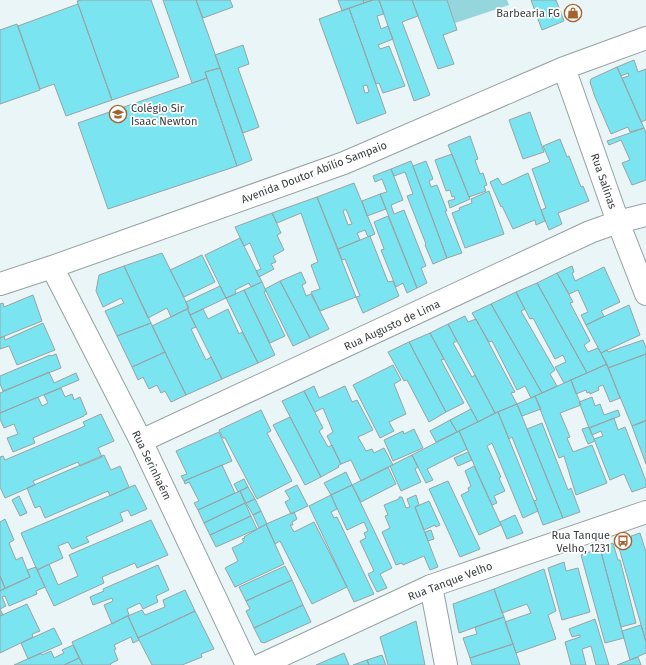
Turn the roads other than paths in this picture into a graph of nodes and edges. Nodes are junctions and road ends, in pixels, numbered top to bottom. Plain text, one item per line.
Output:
1 (646, 38) edge
2 (564, 68) junction
3 (646, 215) edge
4 (618, 222) junction
5 (52, 267) junction
6 (0, 284) edge
7 (646, 294) edge
8 (141, 442) junction
9 (646, 512) edge
10 (431, 586) junction
11 (247, 665) edge
12 (261, 665) edge
13 (446, 665) edge

1 - 2 street, Avenida Doutor Abílio Sampaio
2 - 4 street, Rua Salinas
2 - 5 street, Avenida Doutor Abílio Sampaio
3 - 4 street, Rua Augusto de Lima
4 - 7 street, Rua Salinas
4 - 8 street, Rua Augusto de Lima
5 - 6 street, Avenida Doutor Abílio Sampaio
5 - 8 street, Rua Serinhaém
8 - 11 street, Rua Serinhaém
9 - 10 street, Rua Tanque Velho
10 - 12 street, Rua Tanque Velho
10 - 13 street

